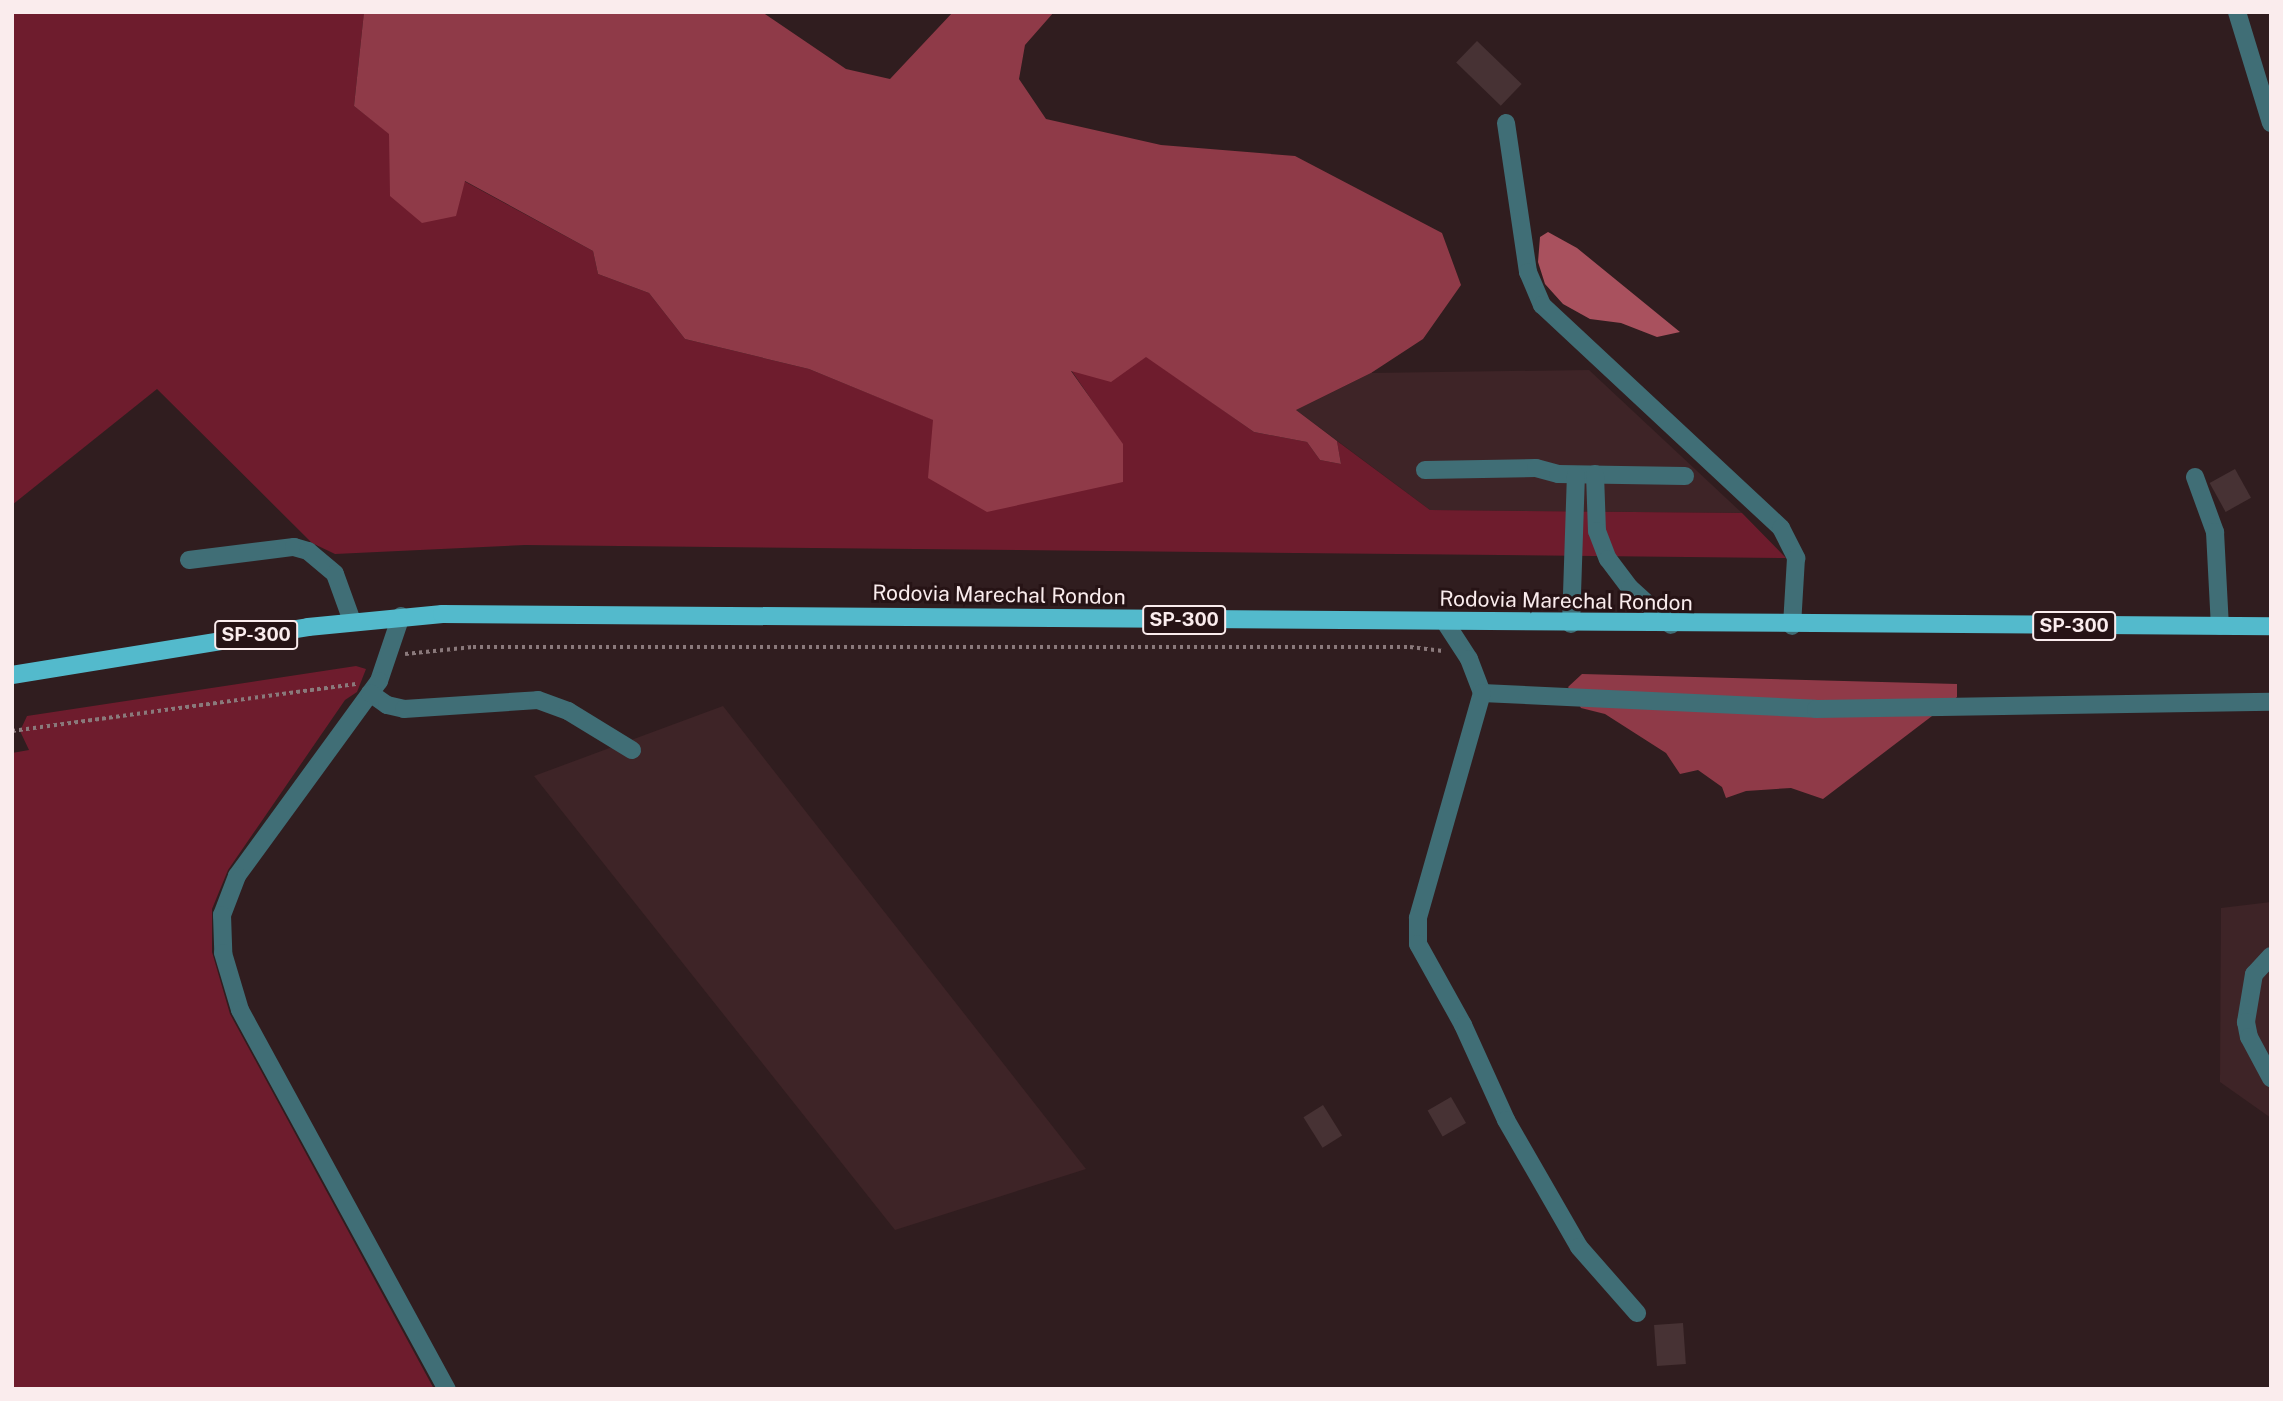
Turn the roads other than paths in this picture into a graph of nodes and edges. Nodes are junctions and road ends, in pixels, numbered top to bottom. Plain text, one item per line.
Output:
1 (2237, 12) edge
2 (1506, 123) dead end
3 (2271, 123) edge
4 (1425, 470) dead end
5 (1576, 474) junction
6 (1595, 474) junction
7 (1685, 476) dead end
8 (2195, 477) dead end
9 (1575, 544) junction
10 (1601, 544) junction
11 (189, 560) dead end
12 (401, 616) junction
13 (352, 621) junction
14 (1445, 622) junction
15 (1571, 624) junction
16 (1671, 625) junction
17 (1792, 626) junction
18 (2220, 626) junction
19 (2271, 626) edge
20 (16, 676) edge
21 (374, 687) junction
22 (1482, 692) junction
23 (2271, 702) edge
24 (632, 750) dead end
25 (2271, 956) edge
26 (2271, 1078) edge
27 (1637, 1313) dead end
28 (447, 1389) edge

1 - 3 street
2 - 17 street
4 - 5 street
5 - 6 street
5 - 9 street
6 - 7 street
6 - 10 street
8 - 18 street
9 - 10 street
9 - 15 street
10 - 16 street
11 - 13 street
12 - 13 main road, Rodovia Marechal Rondon / SP-300
12 - 14 main road, Rodovia Marechal Rondon / SP-300
12 - 21 street
13 - 20 main road, Rodovia Marechal Rondon / SP-300
14 - 15 main road, Rodovia Marechal Rondon / SP-300
14 - 22 street
15 - 16 main road, Rodovia Marechal Rondon / SP-300
16 - 17 main road, Rodovia Marechal Rondon / SP-300
17 - 18 main road, Rodovia Marechal Rondon / SP-300
18 - 19 main road, Rodovia Marechal Rondon / SP-300
21 - 24 street
21 - 28 street
22 - 23 street
22 - 27 street
25 - 26 street

